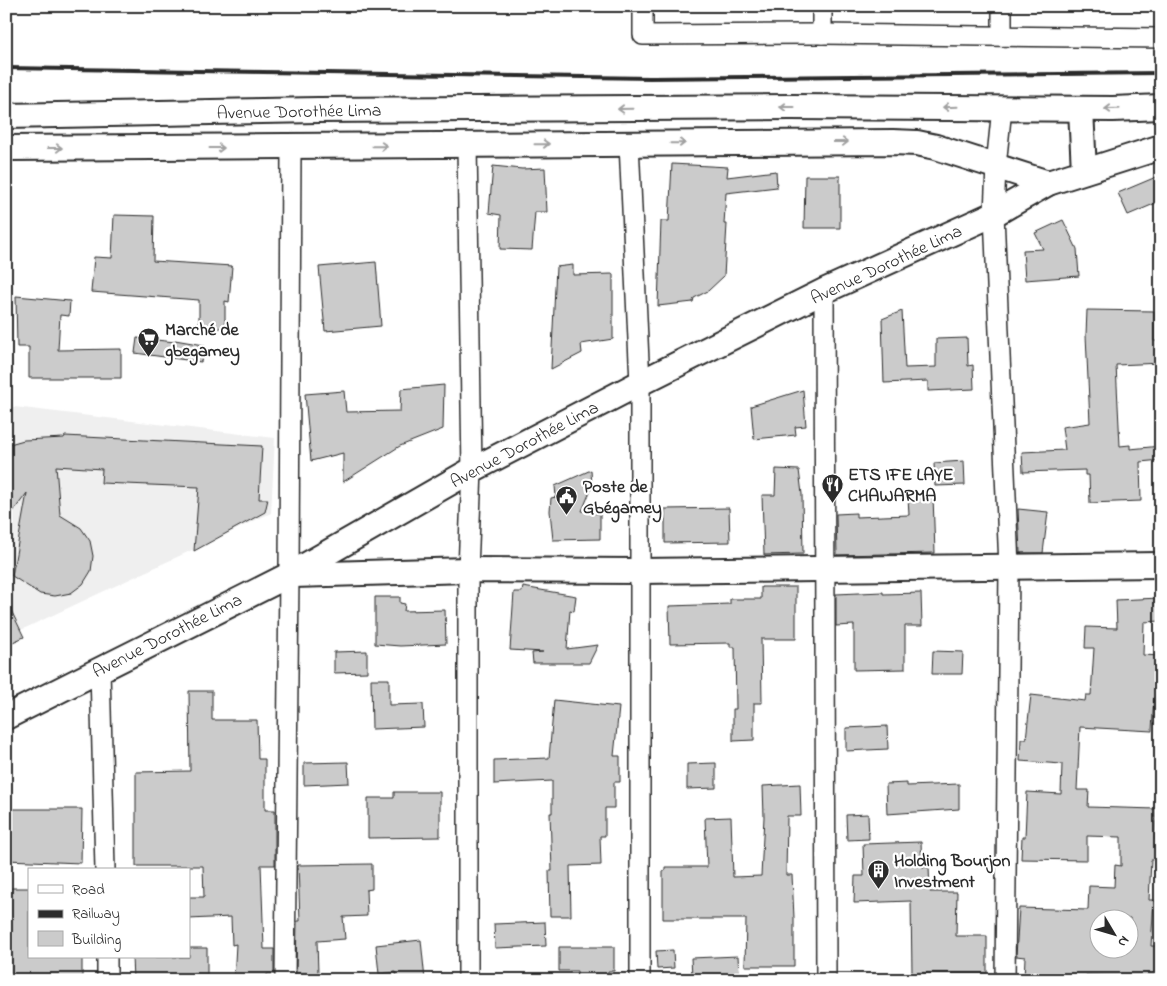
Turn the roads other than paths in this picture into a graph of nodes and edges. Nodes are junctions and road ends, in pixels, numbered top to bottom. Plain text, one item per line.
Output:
1 (643, 6) edge
2 (822, 6) edge
3 (1002, 6) edge
4 (822, 34) junction
5 (1002, 36) junction
6 (1161, 38) edge
7 (1161, 107) edge
8 (918, 108) junction
9 (1002, 108) junction
10 (1081, 109) junction
11 (6, 116) edge
12 (629, 143) junction
13 (917, 143) junction
14 (467, 145) junction
15 (291, 147) junction
16 (1161, 147) edge
17 (6, 148) edge
18 (996, 166) junction
19 (1084, 171) junction
20 (1048, 184) junction
21 (994, 214) junction
22 (824, 291) junction
23 (640, 383) junction
24 (472, 470) junction
25 (1161, 565) edge
26 (1009, 566) junction
27 (825, 569) junction
28 (468, 570) junction
29 (640, 571) junction
30 (289, 575) junction
31 (100, 669) junction
32 (6, 717) edge
33 (105, 868) edge
34 (107, 958) edge
35 (108, 980) edge
36 (285, 980) edge
37 (468, 980) edge
38 (640, 980) edge
39 (826, 980) edge
40 (1006, 980) edge

1 - 4 street
2 - 4 street
3 - 5 street
4 - 5 street
5 - 6 street
7 -> 10 main road, Avenue Dorothée Lima
9 -> 8 main road, Avenue Dorothée Lima
8 -> 11 main road, Avenue Dorothée Lima
8 - 13 main road
9 - 10 main road, Avenue Dorothée Lima
9 - 18 street
10 - 19 main road
12 -> 13 main road, Avenue Dorothée Lima
14 -> 12 main road, Avenue Dorothée Lima
12 - 23 street
13 - 18 main road, Avenue Dorothée Lima
15 -> 14 main road, Avenue Dorothée Lima
14 - 24 street
17 -> 15 main road, Avenue Dorothée Lima
15 - 30 street
16 - 19 main road, Avenue Dorothée Lima
18 - 20 main road, Avenue Dorothée Lima
18 - 21 street
19 - 20 main road, Avenue Dorothée Lima
20 - 21 main road, Avenue Dorothée Lima
21 - 22 main road, Avenue Dorothée Lima
21 - 26 street
22 - 23 main road, Avenue Dorothée Lima
22 - 27 street
23 - 24 main road, Avenue Dorothée Lima
23 - 29 street
24 - 28 street
24 - 30 main road, Avenue Dorothée Lima
25 - 26 main road
26 - 27 main road
26 - 40 street
27 - 29 main road
27 - 39 street
28 - 29 main road
28 - 30 main road
28 - 37 street
29 - 38 street
30 - 31 main road, Avenue Dorothée Lima
30 - 36 street
31 - 32 main road, Avenue Dorothée Lima
31 - 33 street
34 - 35 street

